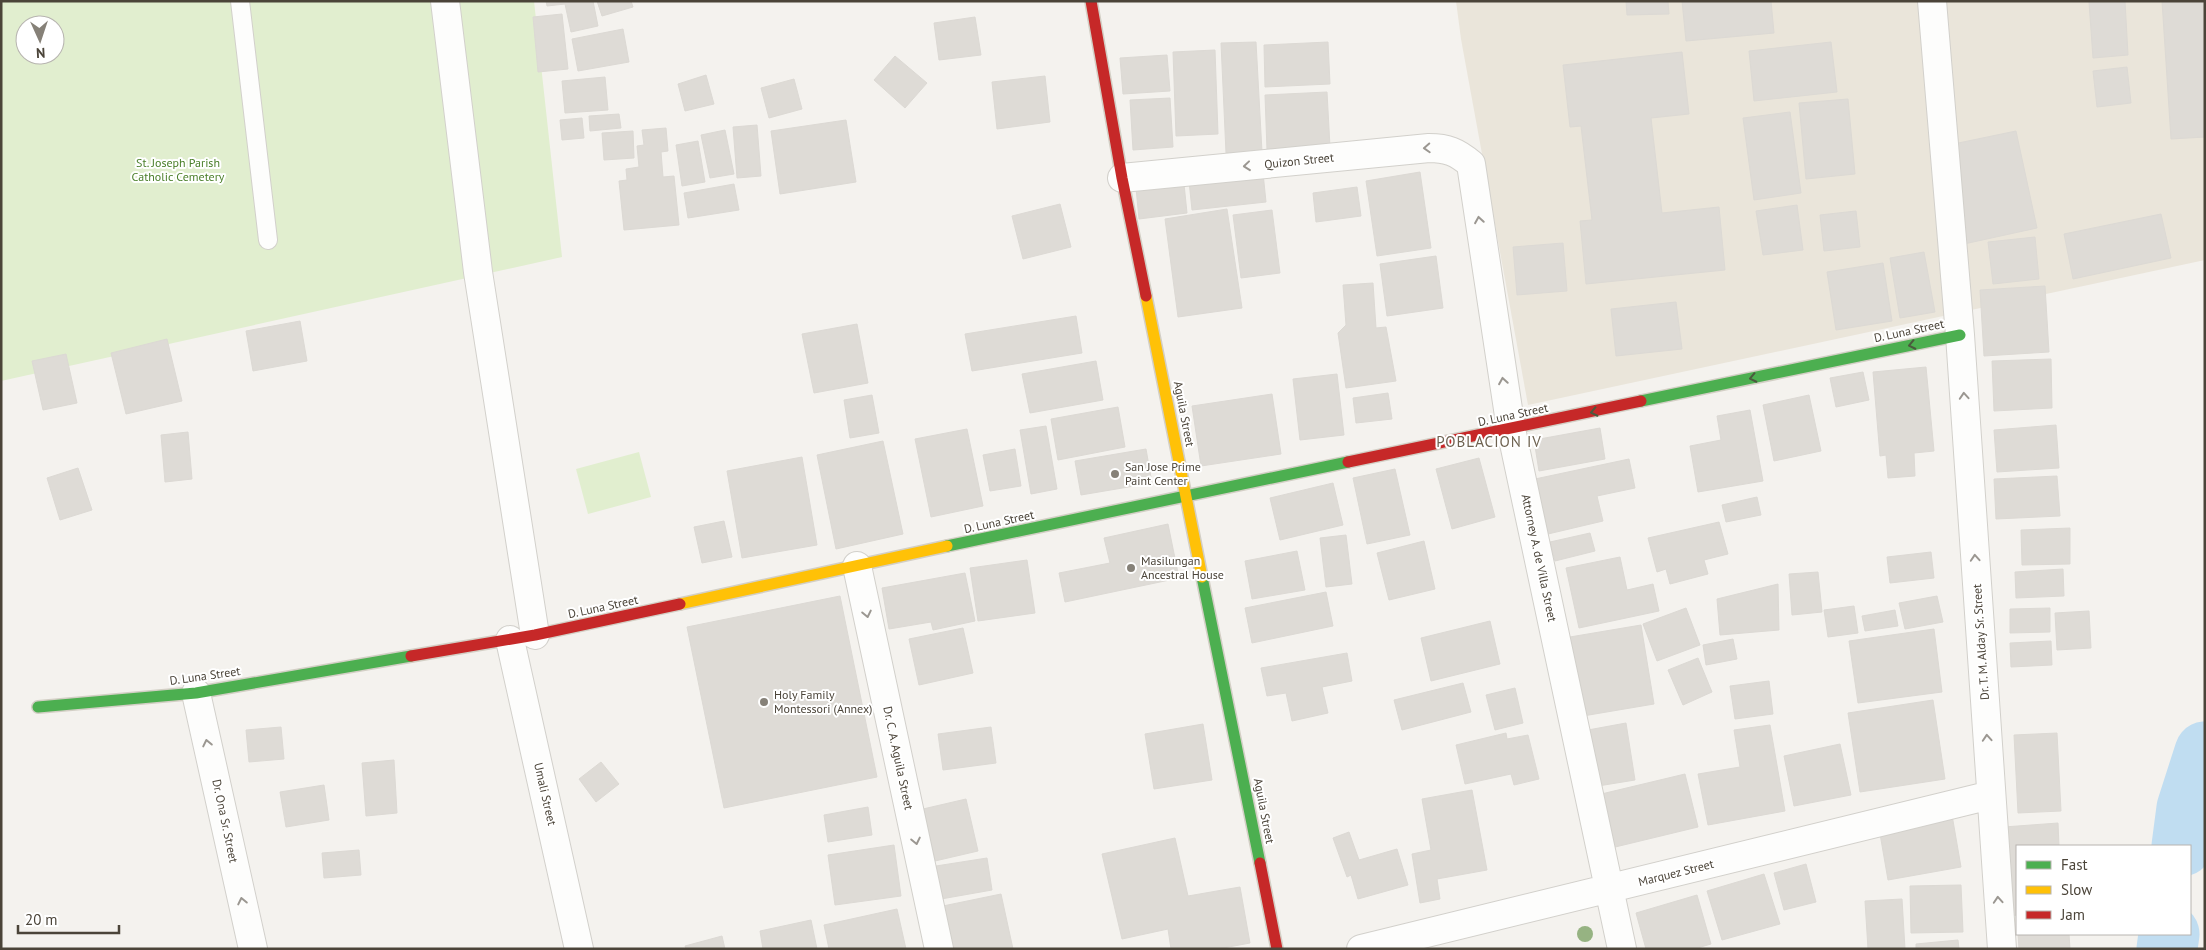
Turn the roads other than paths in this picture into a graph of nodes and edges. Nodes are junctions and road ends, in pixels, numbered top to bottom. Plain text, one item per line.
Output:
1 (240, 1) edge
2 (445, 1) edge
3 (1091, 1) edge
4 (1932, 1) edge
5 (1470, 164) joint
6 (1122, 178) junction
7 (268, 240) dead end
8 (1960, 334) junction
9 (1511, 429) junction
10 (1186, 495) junction
11 (856, 566) junction
12 (522, 638) junction
13 (196, 693) junction
14 (38, 707) dead end
15 (1991, 795) junction
16 (1610, 889) junction
17 (253, 949) edge
18 (579, 949) edge
19 (939, 949) edge
20 (1277, 949) edge
21 (1361, 949) edge
22 (1622, 949) edge
23 (2002, 949) edge

1 - 7 lane
2 - 12 street, Umali Street
3 - 6 street, Aguila Street
4 - 8 street, Dr. T. M. Alday Sr. Street
5 -> 6 street, Quizon Street
9 -> 5 street, Attorney A. de Villa Street
6 - 10 street, Aguila Street
8 -> 9 street, D. Luna Street
15 -> 8 street, Dr. T. M. Alday Sr. Street
9 - 10 street, D. Luna Street
9 - 16 street, Attorney A. de Villa Street
10 - 11 street, D. Luna Street
10 - 20 street, Aguila Street
11 - 12 street, D. Luna Street
11 -> 19 street, Dr. C. A. Aguila Street
12 - 13 street, D. Luna Street
12 - 18 street, Umali Street
13 - 14 street, D. Luna Street
17 -> 13 street, Dr. Ona Sr. Street
15 - 16 street, Marquez Street
23 -> 15 street, Dr. T. M. Alday Sr. Street
16 - 21 street, Marquez Street
16 - 22 street, Attorney A. de Villa Street

